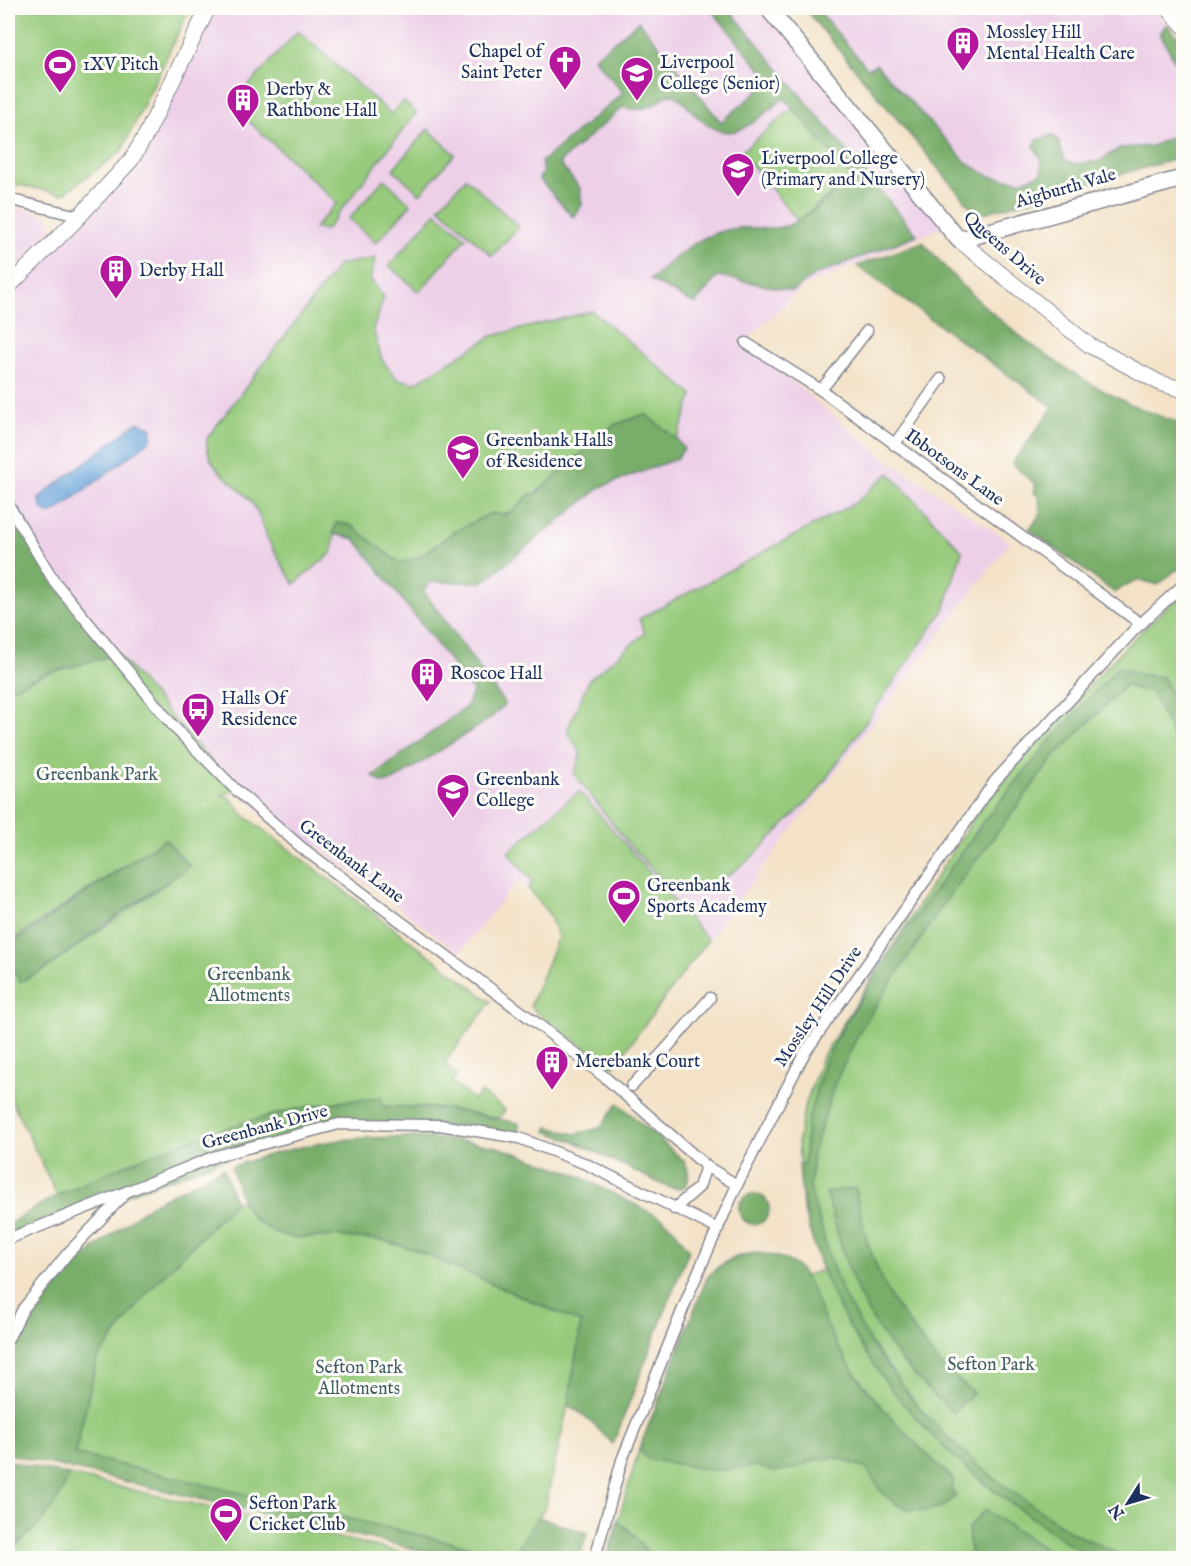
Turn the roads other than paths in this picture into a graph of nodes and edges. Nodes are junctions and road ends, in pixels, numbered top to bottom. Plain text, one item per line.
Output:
1 (208, 8) edge
2 (768, 8) edge
3 (1168, 8) edge
4 (1184, 26) edge
5 (1184, 178) edge
6 (8, 199) edge
7 (78, 216) junction
8 (959, 240) junction
9 (8, 287) edge
10 (867, 331) dead end
11 (746, 343) dead end
12 (941, 379) dead end
13 (821, 390) junction
14 (1184, 390) edge
15 (894, 445) junction
16 (8, 504) edge
17 (1184, 584) edge
18 (1141, 624) junction
19 (710, 998) dead end
20 (632, 1086) dead end
21 (706, 1166) junction
22 (737, 1185) junction
23 (126, 1192) junction
24 (674, 1209) junction
25 (718, 1229) junction
26 (8, 1239) edge
27 (8, 1339) edge
28 (595, 1558) edge

1 - 7 street
2 - 8 main road, Queens Drive
3 - 4 street
5 - 8 main road, Aigburth Vale
6 - 7 street
7 - 9 street
8 - 14 street, Queens Drive
10 - 13 street
11 - 13 street, Ibbotsons Lane
12 - 15 street
13 - 15 street, Ibbotsons Lane
15 - 18 street, Ibbotsons Lane
16 - 21 street, Greenbank Lane
17 - 18 street, Mossley Hill Drive
18 - 22 street, Mossley Hill Drive
19 - 20 street
21 - 22 street, Greenbank Lane
21 - 24 street
22 - 25 street, Mossley Hill Drive
23 - 24 street, Greenbank Drive
23 - 26 street, Greenbank Drive
23 - 27 street
24 - 25 street, Greenbank Drive
25 - 28 street, Mossley Hill Drive

